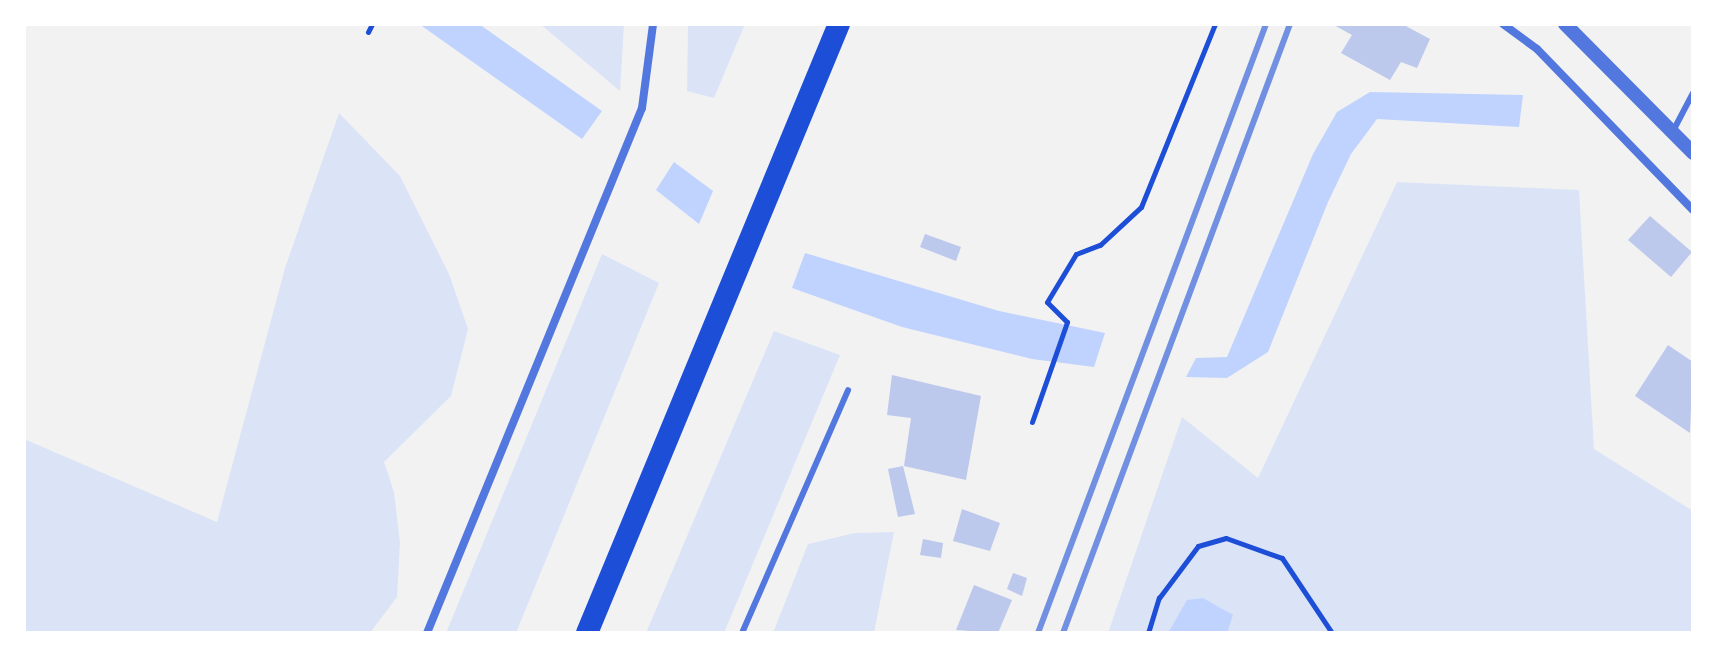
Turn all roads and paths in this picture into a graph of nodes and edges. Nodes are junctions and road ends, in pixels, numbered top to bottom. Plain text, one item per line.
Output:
1 (372, 24) edge
2 (653, 24) edge
3 (839, 24) edge
4 (1215, 24) edge
5 (1503, 24) edge
6 (1565, 24) edge
7 (368, 32) dead end
8 (1693, 93) edge
9 (1672, 133) junction
10 (1693, 153) edge
11 (1693, 210) edge
12 (848, 390) dead end
13 (1032, 422) dead end
14 (427, 633) edge
15 (587, 633) edge
16 (742, 633) edge
17 (1148, 633) edge
18 (1332, 633) edge

1 - 7 path
2 - 14 street
3 - 15 highway
4 - 13 path
5 - 11 street
6 - 9 street
8 - 9 lane
9 - 10 street
12 - 16 lane
17 - 18 path

